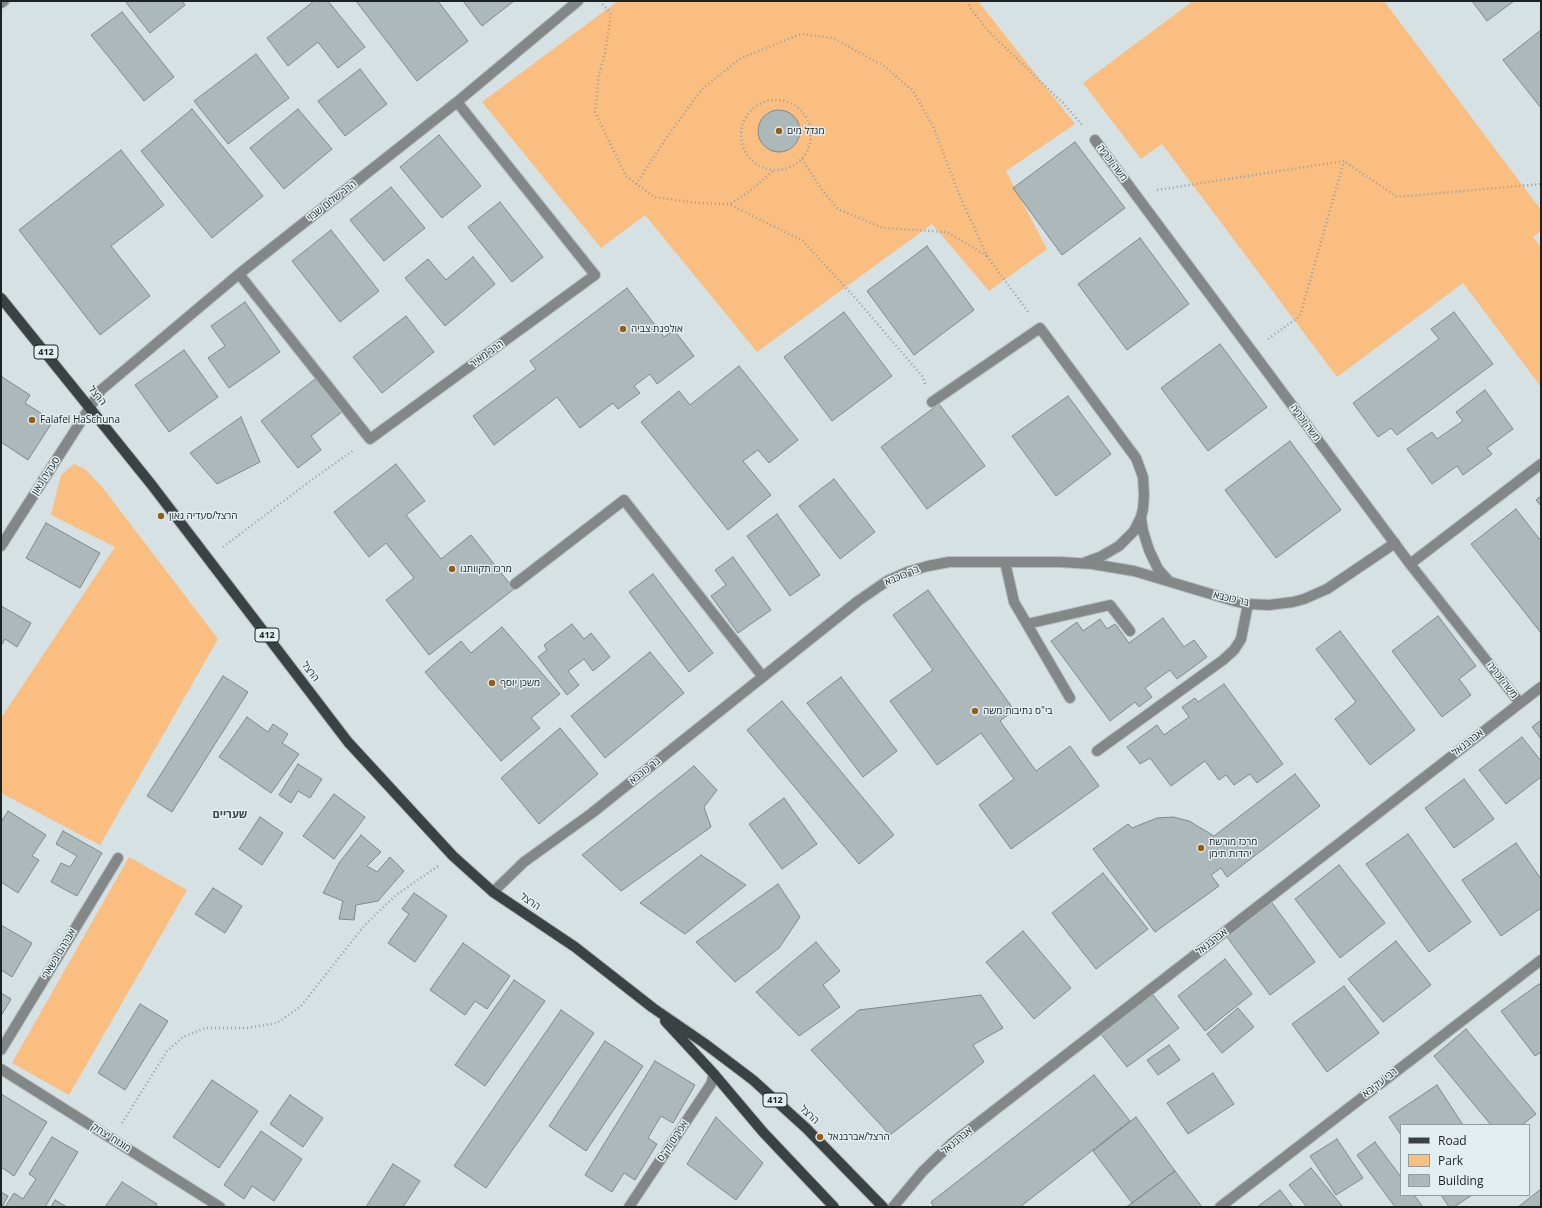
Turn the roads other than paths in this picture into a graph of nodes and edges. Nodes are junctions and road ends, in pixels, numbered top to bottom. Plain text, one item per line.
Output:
1 (4, 1) edge
2 (578, 1) edge
3 (1, 3) edge
4 (457, 102) junction
5 (1095, 140) road end
6 (239, 274) junction
7 (1, 298) edge
8 (932, 402) road end
9 (90, 406) junction
10 (1541, 464) edge
11 (1141, 517) junction
12 (1395, 543) junction
13 (1, 546) edge
14 (1005, 562) junction
15 (1081, 563) junction
16 (1410, 564) junction
17 (1168, 581) junction
18 (515, 584) dead end
19 (1248, 604) junction
20 (1027, 624) junction
21 (1130, 631) dead end
22 (763, 677) junction
23 (1541, 687) edge
24 (1070, 698) dead end
25 (1520, 703) junction
26 (1097, 751) dead end
27 (118, 858) dead end
28 (493, 892) junction
29 (1541, 960) edge
30 (653, 1008) junction
31 (1, 1050) edge
32 (1, 1070) edge
33 (714, 1074) junction
34 (220, 1207) edge
35 (629, 1207) edge
36 (834, 1207) edge
37 (883, 1207) edge
38 (893, 1207) edge
39 (1220, 1207) edge

1 - 3 street
2 - 4 street, הרב שלום שבזי
4 - 6 street, הרב שלום שבזי
4 - 6 street, הרב מאיר
5 - 12 street, משה זכריה
6 - 9 street, הרב שלום שבזי
7 - 9 main road, הרצל / 412
8 - 11 street
9 - 13 street, סעדיה גאון
9 - 28 main road, הרצל / 412
10 - 16 street
11 - 15 street
11 - 17 street
12 - 16 street, משה זכריה
12 - 19 street, בר כוכבא
14 - 15 street, בר כוכבא
14 - 20 street
14 - 22 street, בר כוכבא
15 - 17 street, בר כוכבא
16 - 25 street, משה זכריה
17 - 19 street, בר כוכבא
18 - 22 street
19 - 26 street
20 - 21 street
20 - 24 street
22 - 28 street, בר כוכבא
23 - 25 street, אברבנאל
25 - 38 street, אברבנאל
27 - 31 street, אברהם בשארי
28 - 30 main road, הרצל / 412
29 - 39 street, רבי עקיבא
30 - 33 main road, הרצל / 412
30 - 37 main road, הרצל / 412
32 - 34 street, מוגזח יצחק
33 - 35 street, אפרים זק"ס
33 - 36 main road, הרצל / 412

